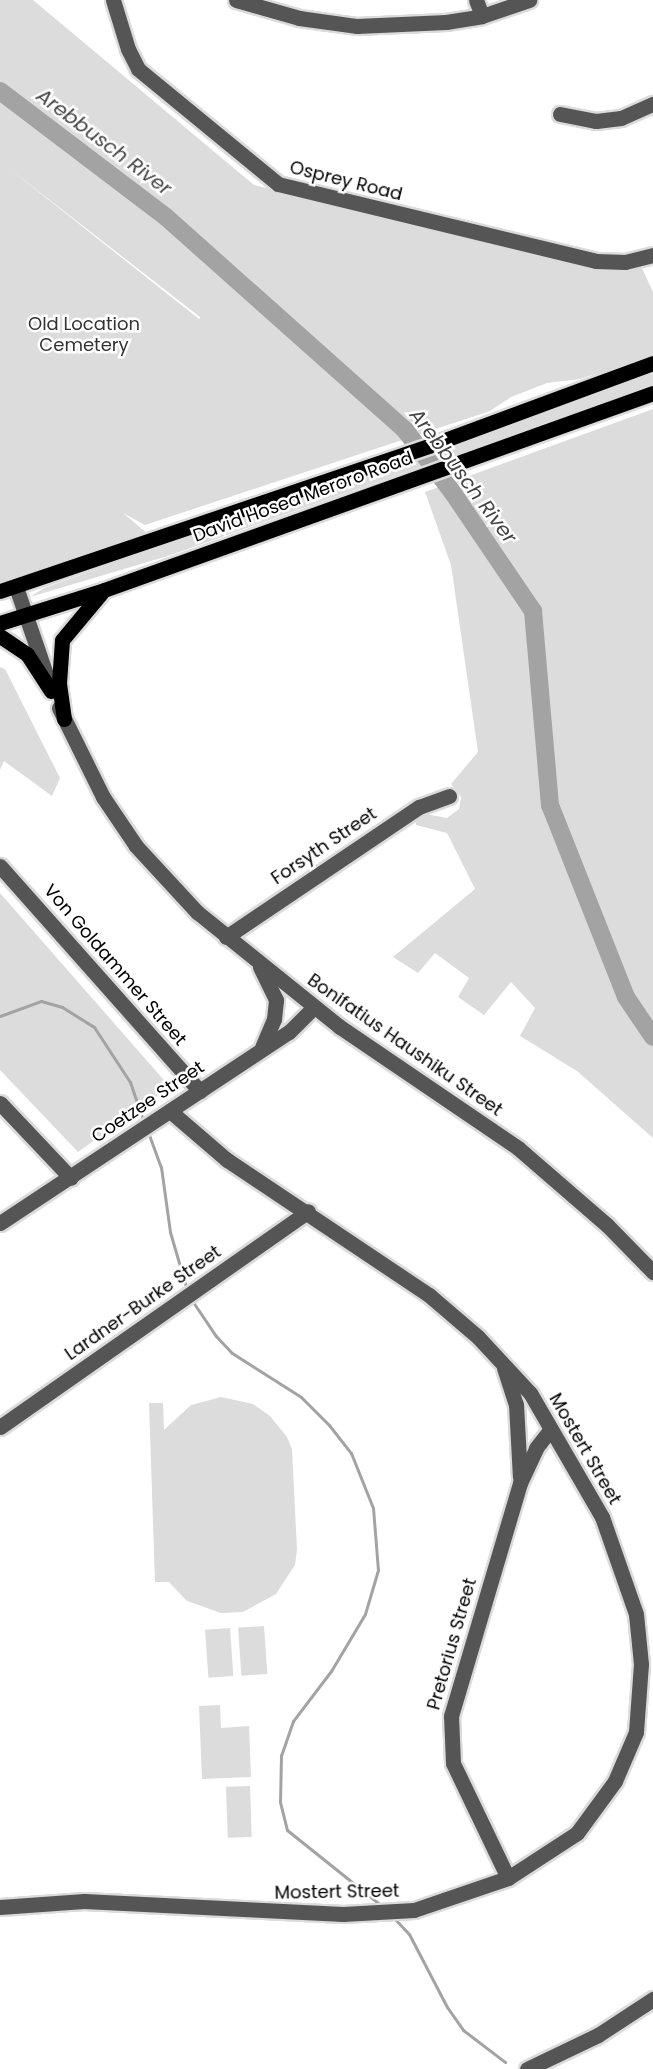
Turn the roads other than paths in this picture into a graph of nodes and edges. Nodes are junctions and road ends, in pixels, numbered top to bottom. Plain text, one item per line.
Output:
1 (113, 0) edge
2 (236, 0) edge
3 (476, 0) edge
4 (528, 0) edge
5 (482, 16) junction
6 (653, 104) edge
7 (560, 114) dead end
8 (653, 255) edge
9 (653, 363) edge
10 (653, 393) edge
11 (16, 587) junction
12 (104, 590) junction
13 (0, 591) edge
14 (26, 615) junction
15 (0, 623) edge
16 (0, 636) edge
17 (51, 691) junction
18 (64, 719) junction
19 (449, 796) dead end
20 (0, 866) edge
21 (226, 937) junction
22 (253, 956) junction
23 (314, 1007) junction
24 (340, 1027) junction
25 (289, 1032) junction
26 (262, 1047) junction
27 (200, 1091) junction
28 (0, 1103) edge
29 (170, 1111) junction
30 (71, 1178) junction
31 (308, 1211) junction
32 (0, 1223) edge
33 (653, 1272) edge
34 (503, 1366) junction
35 (0, 1427) edge
36 (551, 1429) junction
37 (519, 1483) junction
38 (508, 1878) junction
39 (0, 1907) edge
40 (653, 1999) edge
41 (542, 2065) edge
42 (527, 2069) edge

1 - 8 street, Osprey Road
2 - 5 street
3 - 5 street
4 - 5 street
6 - 7 street
9 - 11 main road, David Hosea Meroro Road
10 - 12 main road, David Hosea Meroro Road
11 - 13 main road, David Hosea Meroro Road
11 - 14 street, Bonifatius Haushiku Street
12 - 14 main road, David Hosea Meroro Road
12 - 18 main road
14 - 15 main road, David Hosea Meroro Road
14 - 17 street, Bonifatius Haushiku Street
16 - 17 main road
17 - 18 street, Bonifatius Haushiku Street
18 - 21 street, Bonifatius Haushiku Street
19 - 21 street, Forsyth Street
20 - 27 street, Von Goldammer Street
21 - 22 street, Bonifatius Haushiku Street
22 - 23 street, Bonifatius Haushiku Street
22 - 26 street
23 - 24 street, Bonifatius Haushiku Street
23 - 25 street, Coetzee Street
24 - 25 street
24 - 33 street, Bonifatius Haushiku Street
25 - 26 street, Coetzee Street
26 - 27 street, Coetzee Street
27 - 29 street, Coetzee Street
28 - 30 street
29 - 30 street, Coetzee Street
29 - 31 street, Mostert Street
30 - 32 street, Coetzee Street
31 - 34 street, Mostert Street
31 - 35 street, Lardner-Burke Street
34 - 36 street, Mostert Street
34 - 37 street, Pretorius Street
36 - 37 street, Pretorius Street
36 - 38 street, Mostert Street
37 - 38 street, Pretorius Street
38 - 39 street, Mostert Street
40 - 41 street
41 - 42 street

